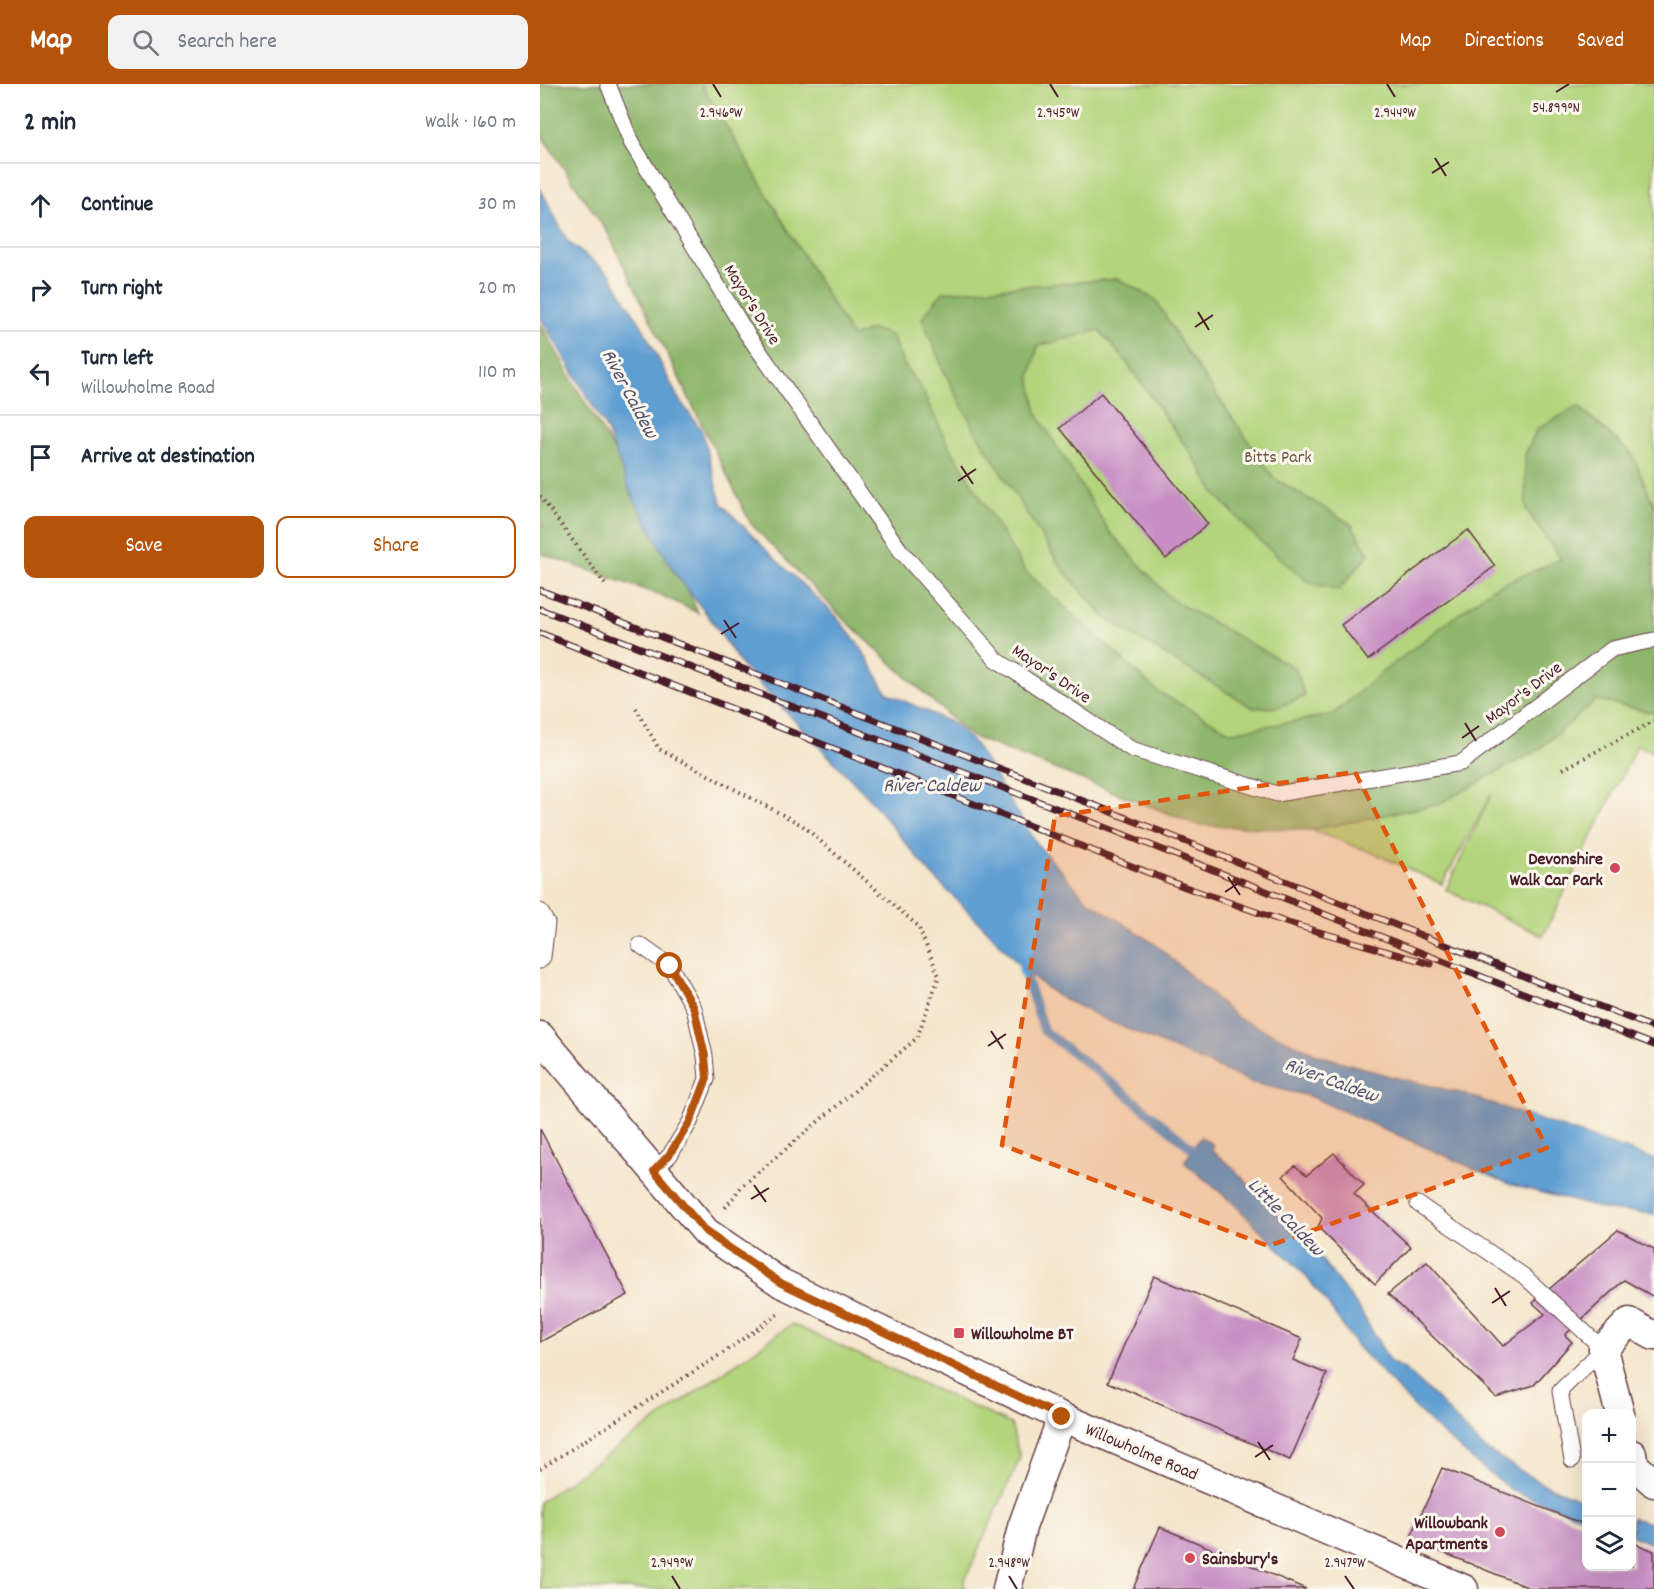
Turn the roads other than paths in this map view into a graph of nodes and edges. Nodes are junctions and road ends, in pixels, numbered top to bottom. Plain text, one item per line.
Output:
1 (608, 84) edge
2 (1654, 640) edge
3 (540, 911) edge
4 (640, 945) dead end
5 (540, 961) edge
6 (540, 1036) edge
7 (654, 1171) junction
8 (1418, 1204) dead end
9 (1654, 1336) edge
10 (1603, 1349) junction
11 (1619, 1409) edge
12 (1062, 1417) junction
13 (1572, 1460) dead end
14 (1634, 1463) edge
15 (1654, 1483) edge
16 (1007, 1589) edge
17 (1464, 1589) edge

1 - 2 lane, Mayor's Drive
3 - 5 lane
4 - 7 lane
6 - 7 street, Willowholme Road
7 - 12 street, Willowholme Road
8 - 10 lane
9 - 10 street
10 - 11 street
10 - 13 lane
12 - 16 street
12 - 17 street, Willowholme Road
14 - 15 street

